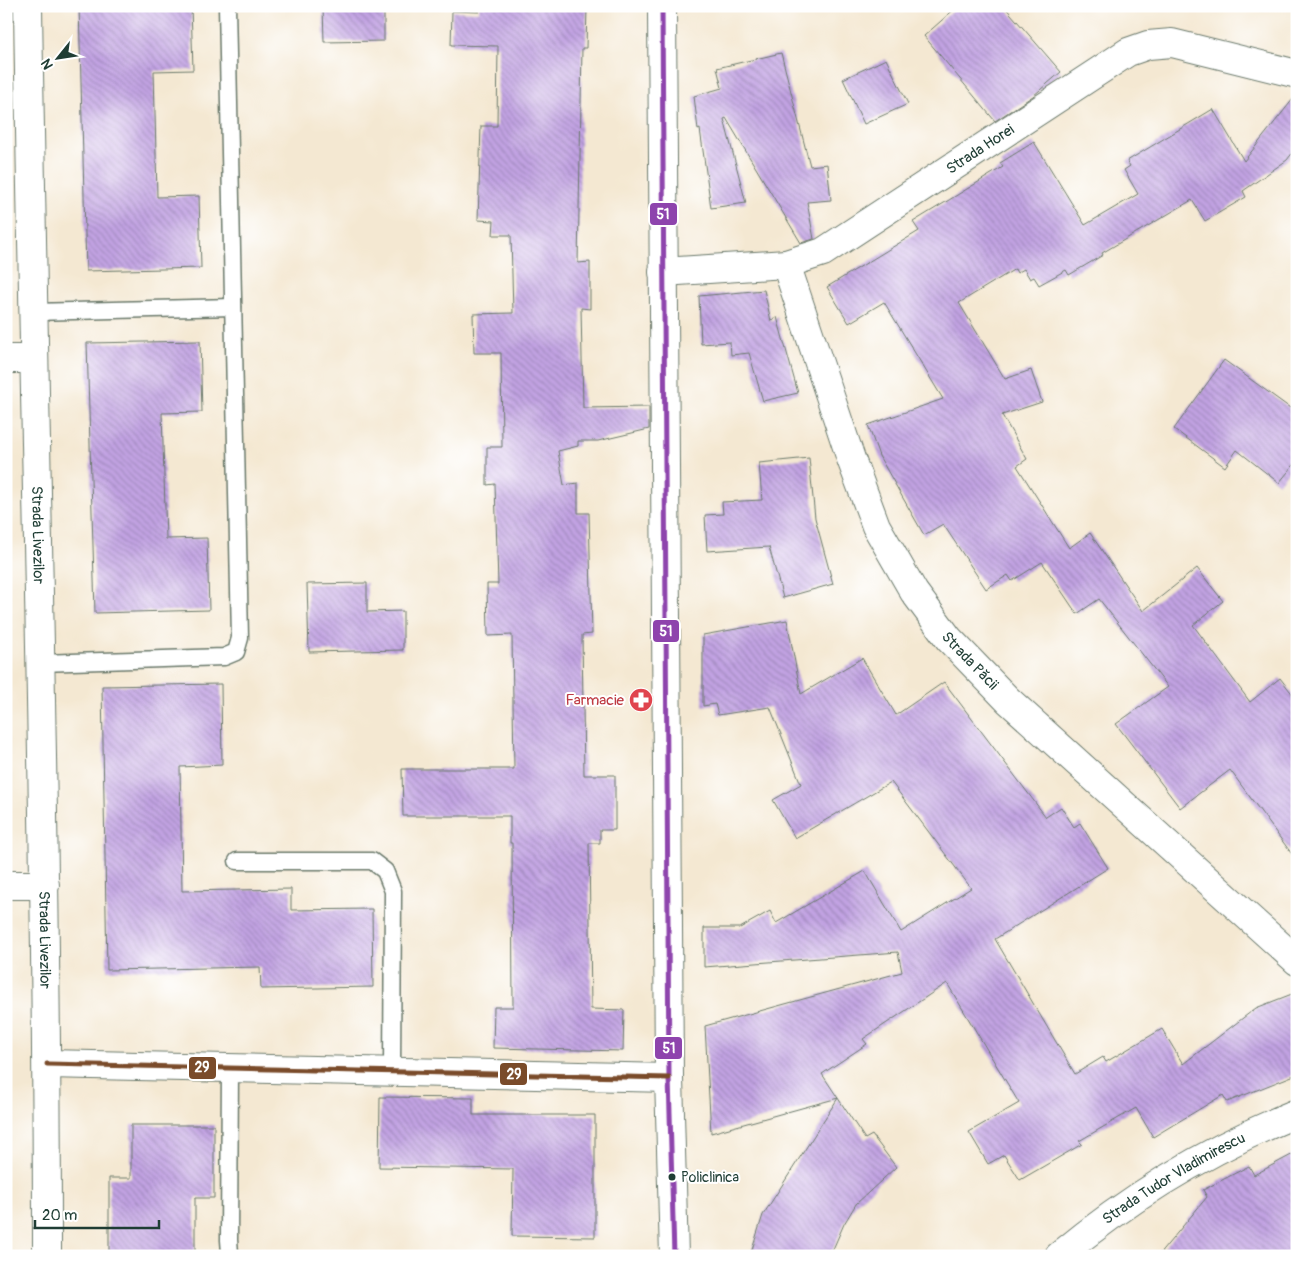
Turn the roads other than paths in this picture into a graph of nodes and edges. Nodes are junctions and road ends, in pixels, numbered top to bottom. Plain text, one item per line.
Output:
1 (28, 6) edge
2 (227, 6) edge
3 (662, 6) edge
4 (1297, 74) edge
5 (786, 264) junction
6 (663, 272) junction
7 (233, 307) junction
8 (33, 312) junction
9 (6, 359) edge
10 (34, 359) junction
11 (41, 663) junction
12 (237, 861) dead end
13 (6, 885) edge
14 (45, 885) junction
15 (1294, 953) edge
16 (47, 1064) junction
17 (230, 1068) junction
18 (392, 1072) junction
19 (669, 1078) junction
20 (1295, 1115) edge
21 (47, 1256) edge
22 (232, 1256) edge
23 (674, 1256) edge
24 (1059, 1256) edge

1 - 8 street, Strada Livezilor
2 - 7 lane
3 - 6 street
4 - 5 street, Strada Horei
5 - 6 street, Strada Horei
5 - 15 street, Strada Păcii
6 - 19 street
7 - 8 lane
7 - 11 lane
8 - 10 street, Strada Livezilor
9 - 10 street
10 - 11 street, Strada Livezilor
11 - 14 street, Strada Livezilor
12 - 18 lane
13 - 14 street
14 - 16 street, Strada Livezilor
16 - 17 street
16 - 21 street, Strada Livezilor
17 - 18 street
17 - 22 lane
18 - 19 street
19 - 23 street
20 - 24 street, Strada Tudor Vladimirescu

